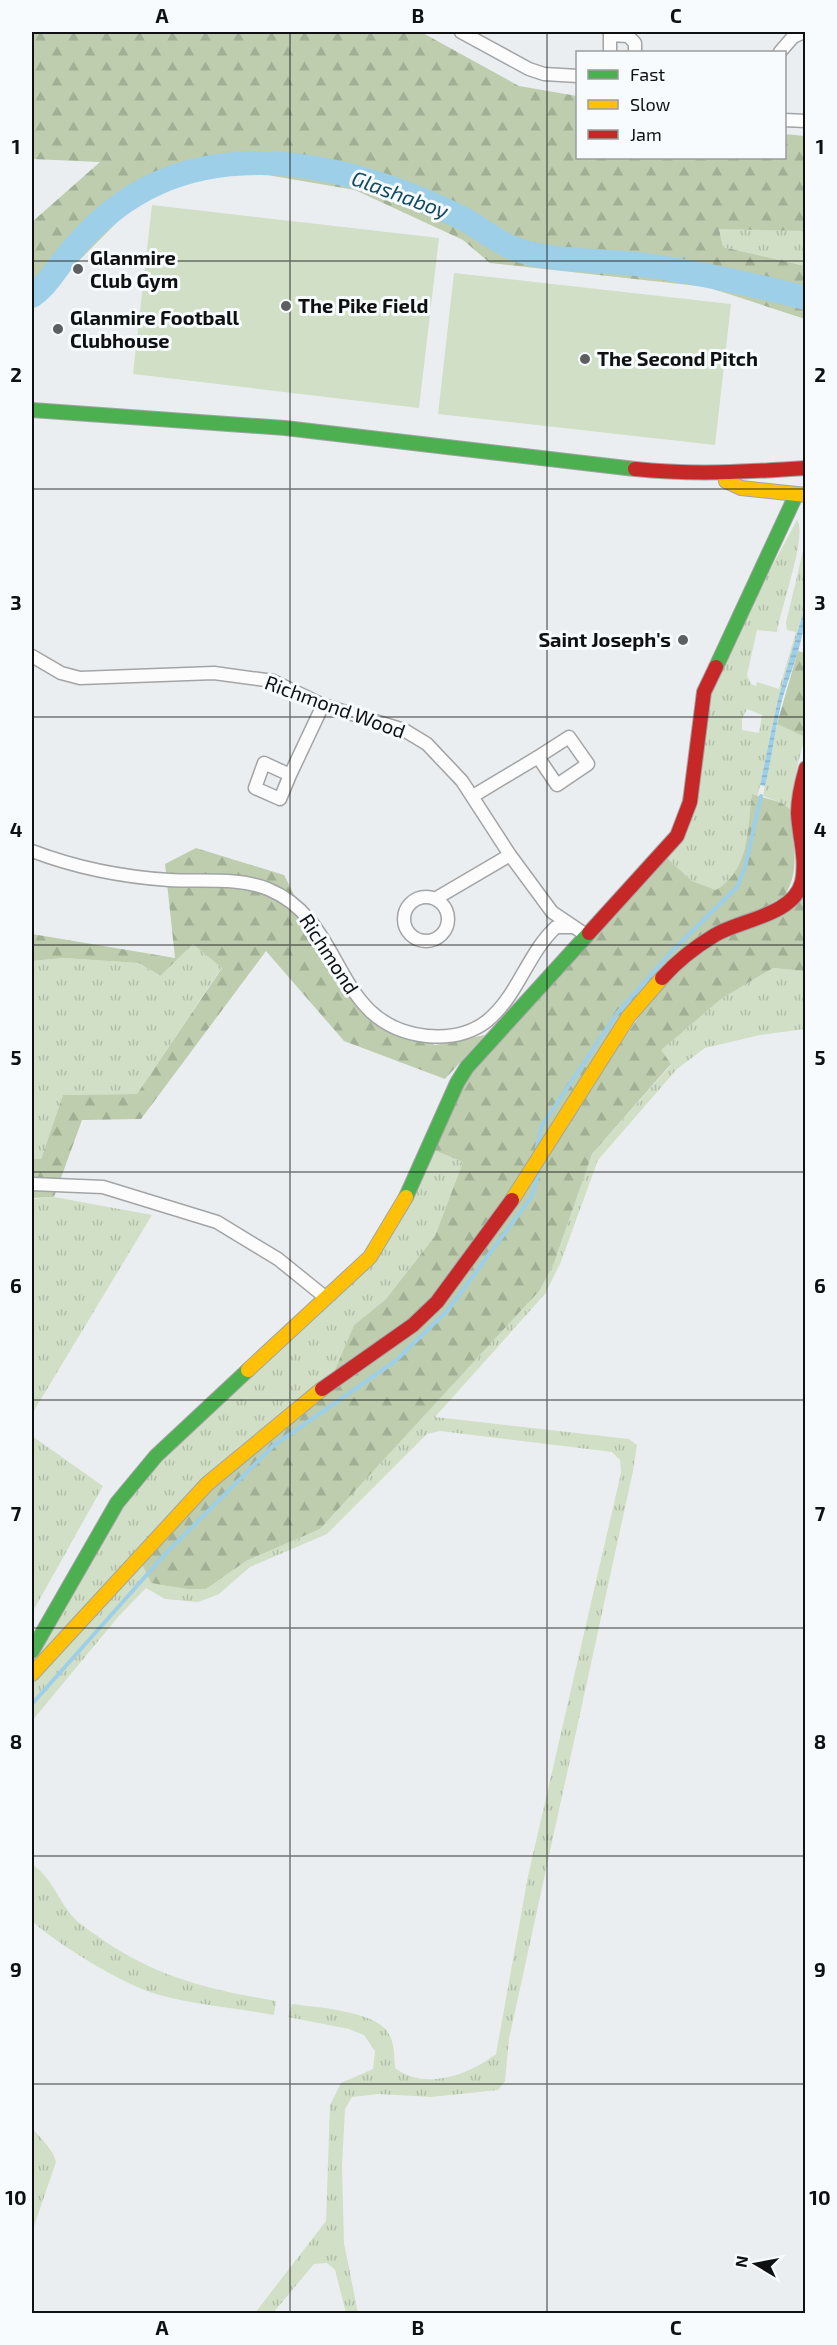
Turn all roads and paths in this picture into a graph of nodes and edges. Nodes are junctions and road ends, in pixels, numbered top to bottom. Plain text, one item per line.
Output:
1 (461, 32) edge
2 (804, 32) edge
3 (610, 33) edge
4 (610, 51) edge
5 (635, 51) edge
6 (781, 51) edge
7 (576, 76) edge
8 (786, 120) edge
9 (806, 121) edge
10 (32, 410) edge
11 (806, 468) edge
12 (725, 474) junction
13 (801, 495) edge
14 (32, 656) edge
15 (322, 705) junction
16 (538, 757) dead end
17 (806, 768) edge
18 (290, 775) dead end
19 (473, 796) junction
20 (32, 851) edge
21 (510, 855) junction
22 (435, 899) dead end
23 (571, 927) junction
24 (586, 935) junction
25 (32, 1184) edge
26 (325, 1297) junction
27 (32, 1652) edge
28 (32, 1674) edge

1 - 7 street
2 - 6 street
3 - 4 street
3 - 5 street
8 - 9 street
10 - 12 street
11 - 12 street
12 - 13 street
13 - 24 street
14 - 15 street, Richmond Wood
15 - 18 street
15 - 19 street, Richmond Wood
16 - 19 street
17 - 28 street
19 - 21 street, Richmond Wood
20 - 23 street, Richmond
21 - 22 street
21 - 23 street, Richmond Wood
23 - 24 street, Richmond Wood
24 - 26 street
25 - 26 street
26 - 27 street

